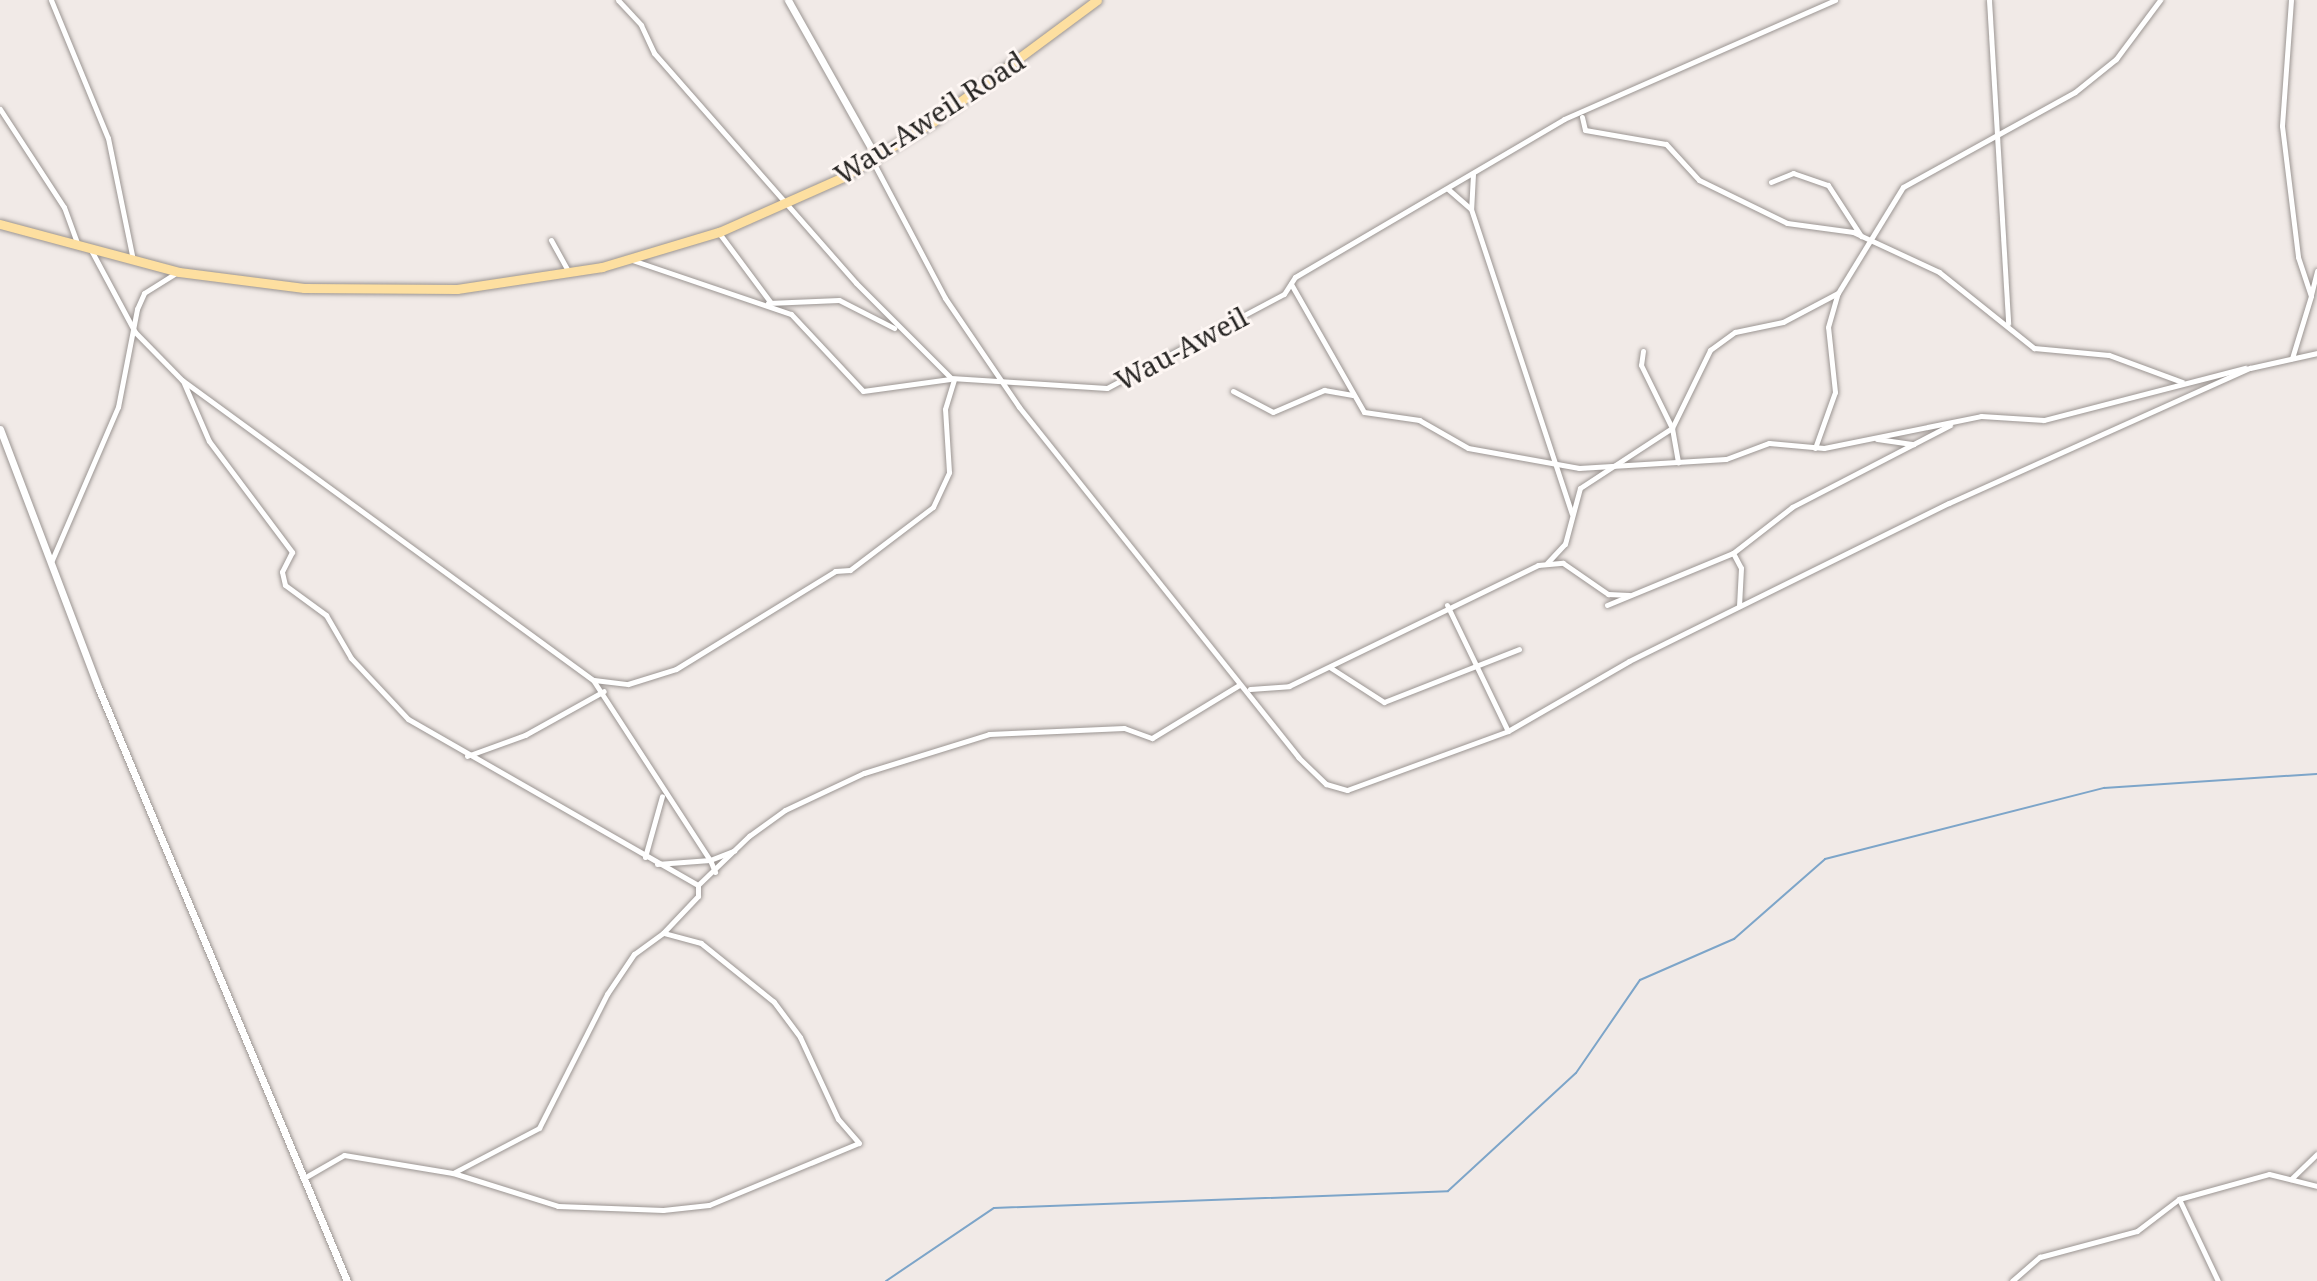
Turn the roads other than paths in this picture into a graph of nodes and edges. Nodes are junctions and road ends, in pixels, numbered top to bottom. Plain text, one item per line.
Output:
1 (51, 0) edge
2 (618, 0) edge
3 (788, 0) edge
4 (1097, 0) edge
5 (1835, 0) edge
6 (1989, 0) edge
7 (2160, 0) edge
8 (2291, 0) edge
9 (0, 109) edge
10 (1582, 116) junction
11 (2001, 130) junction
12 (874, 158) junction
13 (1473, 174) junction
14 (1771, 182) dead end
15 (1448, 189) junction
16 (791, 202) junction
17 (1471, 209) junction
18 (0, 224) edge
19 (719, 232) junction
20 (1862, 239) junction
21 (551, 240) dead end
22 (1872, 242) junction
23 (78, 246) junction
24 (91, 250) junction
25 (133, 260) junction
26 (631, 260) junction
27 (2317, 271) edge
28 (179, 272) junction
29 (569, 273) junction
30 (1291, 284) junction
31 (1838, 293) junction
32 (2311, 296) junction
33 (768, 303) junction
34 (2008, 324) junction
35 (135, 332) junction
36 (905, 335) junction
37 (1643, 351) dead end
38 (2317, 353) edge
39 (2292, 358) junction
40 (2250, 368) junction
41 (953, 379) junction
42 (182, 380) junction
43 (1003, 382) junction
44 (2183, 382) junction
45 (1233, 391) dead end
46 (1354, 395) junction
47 (1958, 422) junction
48 (1672, 428) junction
49 (0, 429) edge
50 (1876, 439) junction
51 (1915, 444) junction
52 (1815, 448) junction
53 (1678, 462) junction
54 (1553, 463) junction
55 (1608, 468) junction
56 (1572, 515) junction
57 (1733, 553) junction
58 (52, 560) junction
59 (1547, 563) junction
60 (1629, 595) junction
61 (1447, 605) junction
62 (1607, 605) dead end
63 (1739, 607) junction
64 (1519, 649) dead end
65 (1475, 665) junction
66 (1330, 667) junction
67 (593, 680) junction
68 (1239, 685) junction
69 (1250, 689) junction
70 (604, 691) junction
71 (1508, 731) junction
72 (466, 756) junction
73 (662, 795) junction
74 (734, 851) junction
75 (645, 857) junction
76 (710, 860) junction
77 (656, 864) junction
78 (715, 872) junction
79 (698, 885) junction
80 (663, 933) junction
81 (2317, 1154) edge
82 (453, 1173) junction
83 (303, 1178) junction
84 (2291, 1179) junction
85 (2317, 1186) edge
86 (2179, 1199) junction
87 (347, 1281) edge
88 (2012, 1281) edge
89 (2218, 1281) edge

1 - 25 street
2 - 16 street
3 - 12 street
4 - 12 main road, Wau-Aweil Road
5 - 10 street, Wau-Aweil
6 - 11 street
7 - 11 street
8 - 32 street
9 - 23 street
10 - 13 street, Wau-Aweil
10 - 20 street
11 - 22 street
11 - 34 street
12 - 16 main road, Wau-Aweil Road
12 - 43 street
13 - 15 street, Wau-Aweil
13 - 17 street
14 - 20 street
15 - 17 street
15 - 30 street, Wau-Aweil
16 - 19 main road, Wau-Aweil Road
16 - 36 street
17 - 54 street
18 - 23 main road, Wau-Aweil Road
19 - 26 main road, Wau-Aweil Road
19 - 33 street
20 - 22 street
21 - 29 street
22 - 31 street
22 - 34 street
23 - 24 main road, Wau-Aweil Road
24 - 25 main road, Wau-Aweil Road
24 - 35 street
25 - 28 main road, Wau-Aweil Road
26 - 29 main road, Wau-Aweil Road
26 - 33 street
27 - 32 street
28 - 29 main road, Wau-Aweil Road
28 - 35 street
30 - 43 street, Wau-Aweil
30 - 46 street
31 - 48 street
31 - 52 street
32 - 39 street
33 - 36 street
33 - 41 street, Wau-Aweil
34 - 44 street
35 - 42 street
35 - 58 street
36 - 41 street
37 - 48 street
38 - 39 street
39 - 40 street
40 - 44 street
40 - 63 street
41 - 43 street, Wau-Aweil
41 - 67 street
42 - 67 street
42 - 72 street
43 - 68 street
44 - 47 street
45 - 46 street
46 - 54 street
47 - 50 street
47 - 51 street
48 - 53 street
48 - 55 street
49 - 58 street
50 - 51 street
50 - 52 street
51 - 57 street
52 - 53 street
53 - 55 street
54 - 55 street
54 - 56 street
55 - 56 street
56 - 59 street
57 - 60 street
57 - 63 street
58 - 83 street
59 - 60 street
59 - 61 street
60 - 62 street
61 - 65 street
61 - 66 street
63 - 71 street
64 - 65 street
65 - 66 street
65 - 71 street
66 - 69 street
67 - 70 street
68 - 69 street
68 - 74 street
69 - 71 street
70 - 72 street
70 - 73 street
72 - 75 street
73 - 75 street
73 - 76 street
74 - 76 street
74 - 78 street
75 - 77 street
76 - 77 street
76 - 78 street
77 - 79 street
78 - 79 street
79 - 80 street
80 - 82 street
80 - 82 street
81 - 84 street
82 - 83 street
83 - 87 street
84 - 85 street
84 - 86 street
86 - 88 street
86 - 89 street

